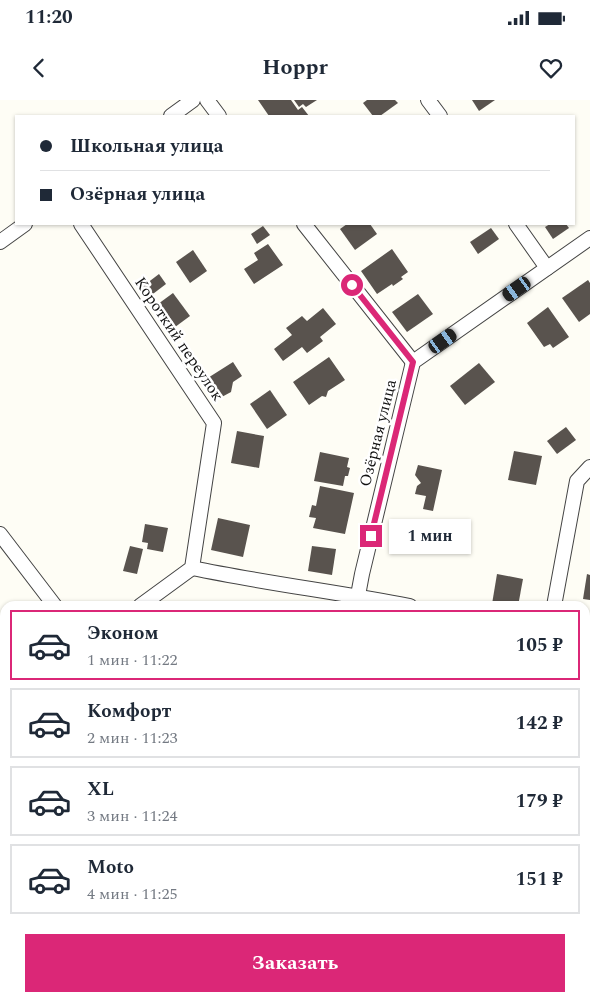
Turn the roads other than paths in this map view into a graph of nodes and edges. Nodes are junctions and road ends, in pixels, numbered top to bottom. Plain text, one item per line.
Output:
1 (193, 100) edge
2 (207, 100) edge
3 (428, 100) edge
4 (172, 115) edge
5 (219, 115) edge
6 (439, 115) edge
7 (24, 225) edge
8 (82, 225) edge
9 (305, 225) edge
10 (517, 225) edge
11 (590, 238) edge
12 (0, 242) edge
13 (547, 268) junction
14 (413, 362) junction
15 (590, 466) edge
16 (0, 534) edge
17 (192, 568) junction
18 (50, 601) edge
19 (147, 601) edge
20 (357, 601) edge
21 (555, 601) edge

1 - 4 street
2 - 5 street
3 - 6 street
7 - 12 street
8 - 17 street, Короткий переулок
9 - 14 street
10 - 13 street
11 - 13 street, Озёрная улица
13 - 14 street, Озёрная улица
14 - 20 street, Озёрная улица
15 - 21 street
16 - 18 street
17 - 19 street
17 - 20 street

